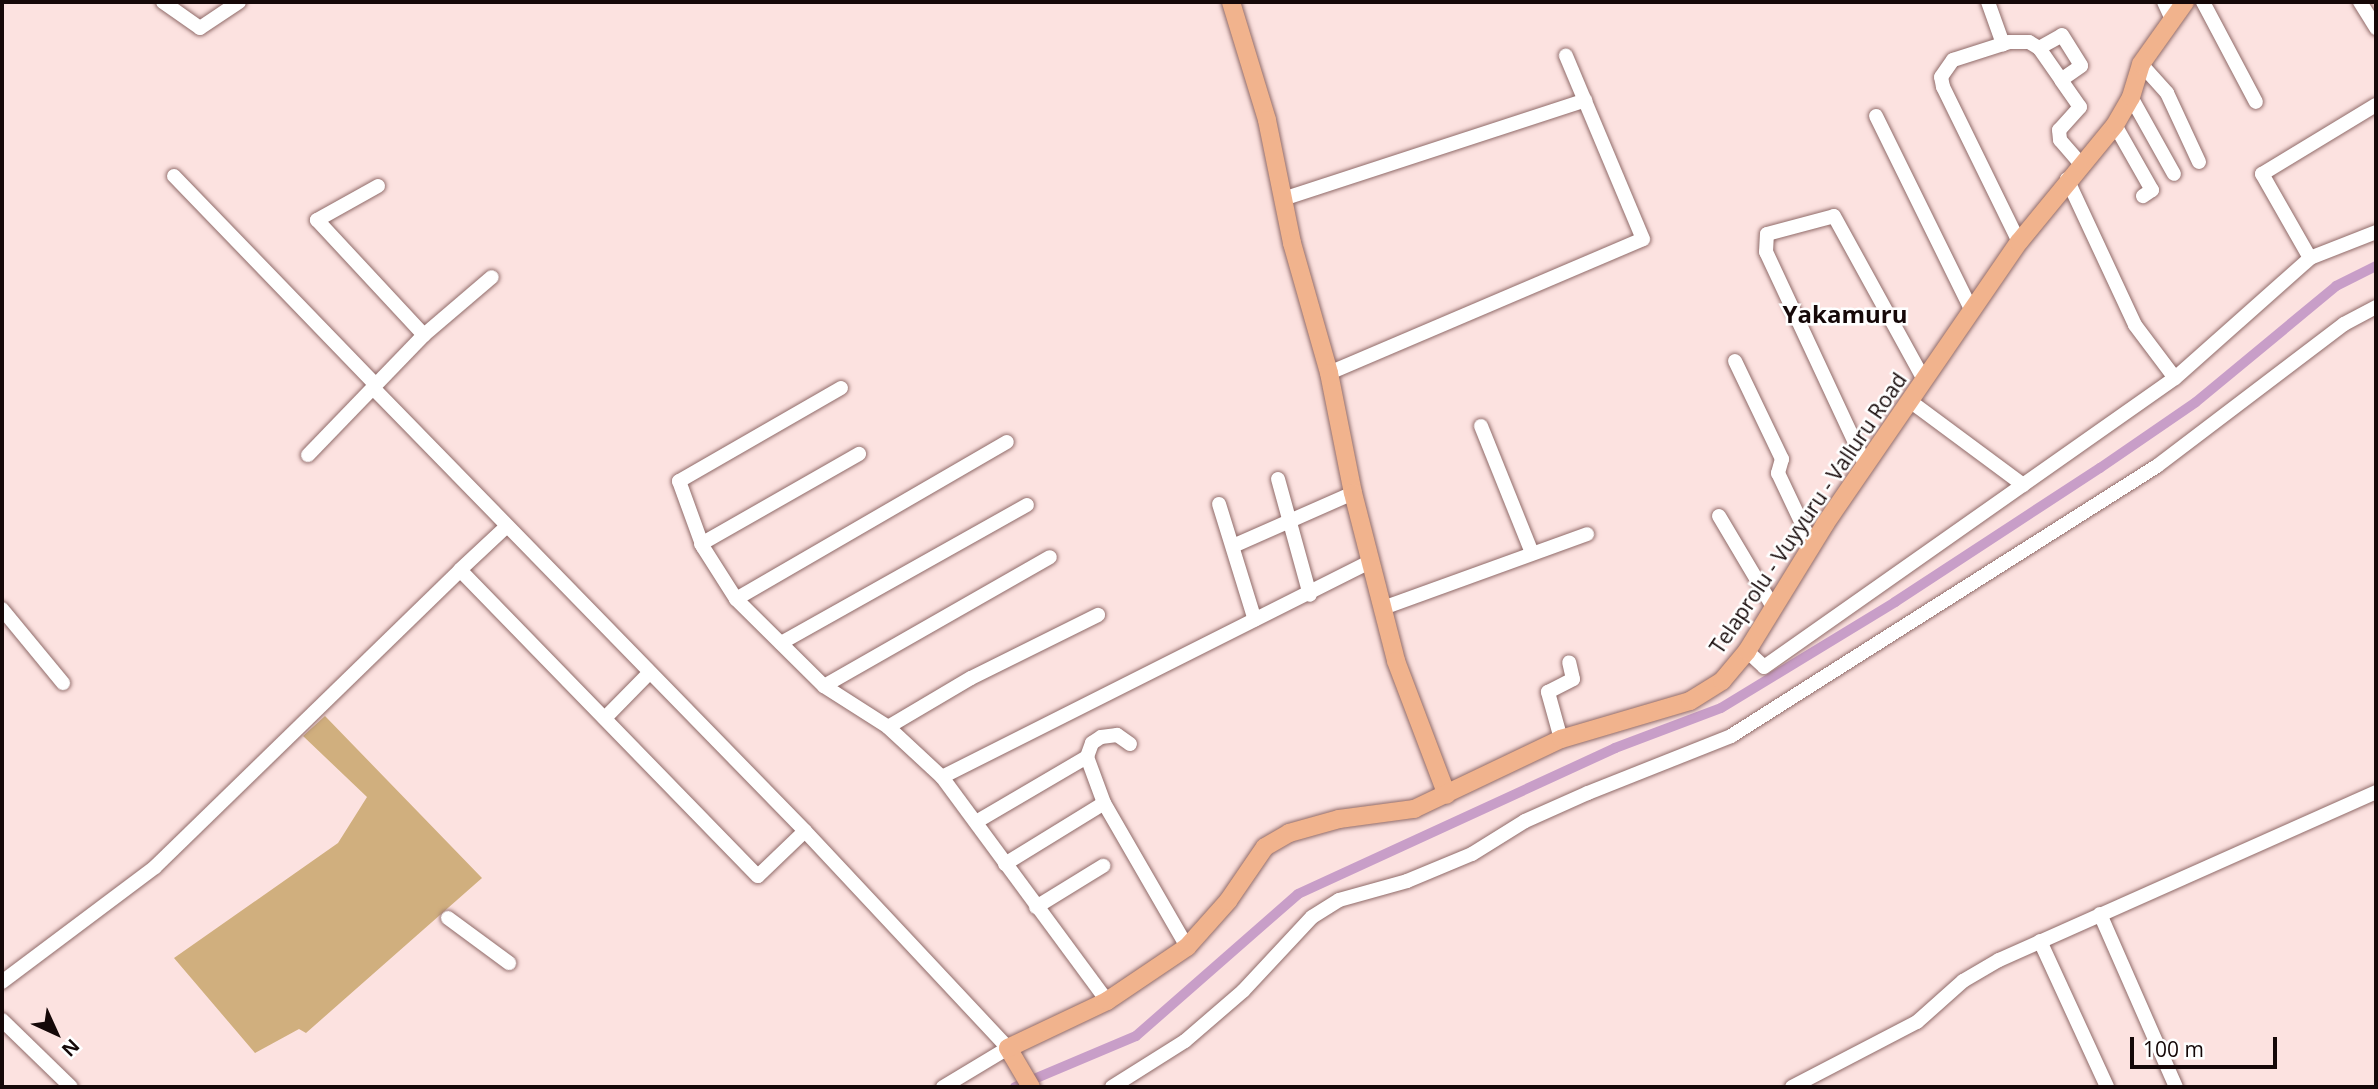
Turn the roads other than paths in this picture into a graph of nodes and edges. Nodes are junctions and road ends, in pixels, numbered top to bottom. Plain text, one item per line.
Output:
1 (163, 2) edge
2 (239, 2) edge
3 (1231, 2) edge
4 (1988, 2) edge
5 (2164, 2) edge
6 (2185, 2) edge
7 (2203, 2) edge
8 (2360, 2) edge
9 (2172, 19) junction
10 (2376, 28) edge
11 (2003, 44) junction
12 (2039, 48) junction
13 (1566, 56) dead end
14 (2141, 64) junction
15 (2061, 80) junction
16 (2131, 97) junction
17 (1585, 100) junction
18 (2256, 103) dead end
19 (2376, 105) edge
20 (1876, 116) dead end
21 (2115, 125) junction
22 (2199, 162) dead end
23 (2080, 163) junction
24 (2174, 174) dead end
25 (174, 176) dead end
26 (2067, 179) junction
27 (378, 186) dead end
28 (2143, 197) dead end
29 (1283, 199) junction
30 (2376, 232) edge
31 (2019, 242) junction
32 (2310, 258) junction
33 (492, 277) dead end
34 (2376, 307) edge
35 (1972, 311) junction
36 (424, 335) junction
37 (1735, 361) dead end
38 (1329, 373) junction
39 (2175, 378) junction
40 (1924, 380) junction
41 (841, 388) dead end
42 (377, 389) junction
43 (1910, 401) junction
44 (1481, 426) dead end
45 (1007, 442) dead end
46 (859, 454) dead end
47 (308, 455) dead end
48 (1865, 464) junction
49 (1278, 478) dead end
50 (2023, 485) junction
51 (1353, 493) junction
52 (1219, 504) dead end
53 (1027, 505) dead end
54 (1719, 516) dead end
55 (1290, 519) junction
56 (507, 526) junction
57 (1587, 534) dead end
58 (701, 544) junction
59 (1812, 545) junction
60 (1233, 546) junction
61 (1532, 552) junction
62 (1050, 557) dead end
63 (1372, 561) junction
64 (460, 570) junction
65 (1310, 595) junction
66 (736, 599) junction
67 (1773, 607) junction
68 (1383, 608) junction
69 (2, 609) edge
70 (1098, 615) dead end
71 (1255, 620) junction
72 (781, 642) junction
73 (1746, 651) junction
74 (1569, 662) dead end
75 (650, 672) junction
76 (63, 683) dead end
77 (824, 686) junction
78 (605, 718) junction
79 (888, 727) junction
80 (1561, 739) junction
81 (1130, 744) dead end
82 (1087, 757) junction
83 (942, 777) junction
84 (2376, 792) edge
85 (1447, 795) junction
86 (1104, 803) junction
87 (976, 822) junction
88 (805, 831) junction
89 (1005, 864) junction
90 (1103, 866) dead end
91 (1036, 907) junction
92 (2100, 914) junction
93 (448, 918) dead end
94 (2040, 941) junction
95 (1187, 947) junction
96 (509, 963) dead end
97 (2, 982) edge
98 (1107, 1001) junction
99 (2, 1020) edge
100 (1012, 1055) junction
101 (71, 1087) edge
102 (943, 1087) edge
103 (1031, 1087) edge
104 (1112, 1087) edge
105 (1792, 1087) edge
106 (2106, 1087) edge
107 (2176, 1087) edge

1 - 2 street
3 - 29 main road
4 - 11 street
5 - 9 street
6 - 9 main road, Telaprolu - Vuyyuru - Valluru Road
7 - 18 street
8 - 10 street
9 - 14 main road, Telaprolu - Vuyyuru - Valluru Road
11 - 12 street
11 - 31 street
12 - 15 street
12 - 15 street
13 - 17 street
14 - 16 main road, Telaprolu - Vuyyuru - Valluru Road
14 - 22 street
15 - 23 street
16 - 21 main road, Telaprolu - Vuyyuru - Valluru Road
16 - 24 street
17 - 29 street
17 - 38 street
19 - 32 street
20 - 35 street
21 - 23 main road, Telaprolu - Vuyyuru - Valluru Road
21 - 28 street
23 - 26 main road, Telaprolu - Vuyyuru - Valluru Road
25 - 42 street
26 - 31 main road, Telaprolu - Vuyyuru - Valluru Road
26 - 39 street
27 - 36 street
29 - 38 main road
30 - 32 street
31 - 35 main road, Telaprolu - Vuyyuru - Valluru Road
32 - 39 street
33 - 36 street
34 - 104 street
35 - 40 main road, Telaprolu - Vuyyuru - Valluru Road
36 - 42 street
37 - 59 street
38 - 51 main road
39 - 50 street
40 - 43 main road, Telaprolu - Vuyyuru - Valluru Road
40 - 48 street
41 - 58 street
42 - 47 street
42 - 56 street
43 - 48 main road, Telaprolu - Vuyyuru - Valluru Road
43 - 50 street
44 - 61 street
45 - 66 street
46 - 58 street
48 - 59 main road, Telaprolu - Vuyyuru - Valluru Road
49 - 55 street
50 - 73 street
51 - 55 street
51 - 63 main road
52 - 60 street
53 - 72 street
54 - 67 street
55 - 60 street
55 - 65 street
56 - 64 street
56 - 75 street
57 - 61 street
58 - 66 street
59 - 67 main road, Telaprolu - Vuyyuru - Valluru Road
60 - 71 street
61 - 68 street
62 - 77 street
63 - 65 street
63 - 68 main road
64 - 78 street
64 - 97 street
65 - 71 street
66 - 72 street
67 - 73 main road, Telaprolu - Vuyyuru - Valluru Road
68 - 85 main road
69 - 76 street
70 - 79 street
71 - 83 street
72 - 77 street
73 - 80 main road, Telaprolu - Vuyyuru - Valluru Road
74 - 80 street
75 - 78 street
75 - 88 street
77 - 79 street
78 - 88 street
79 - 83 street
80 - 85 main road, Telaprolu - Vuyyuru - Valluru Road
81 - 82 street
82 - 86 street
82 - 87 street
83 - 87 street
84 - 92 street
85 - 95 main road, Telaprolu - Vuyyuru - Valluru Road
86 - 89 street
86 - 95 street
87 - 89 street
88 - 100 street
89 - 91 street
90 - 91 street
91 - 98 street
92 - 94 street
92 - 107 street
93 - 96 street
94 - 105 street
94 - 106 street
95 - 98 main road, Telaprolu - Vuyyuru - Valluru Road
98 - 100 main road, Telaprolu - Vuyyuru - Valluru Road
99 - 101 street
100 - 102 street
100 - 103 main road

